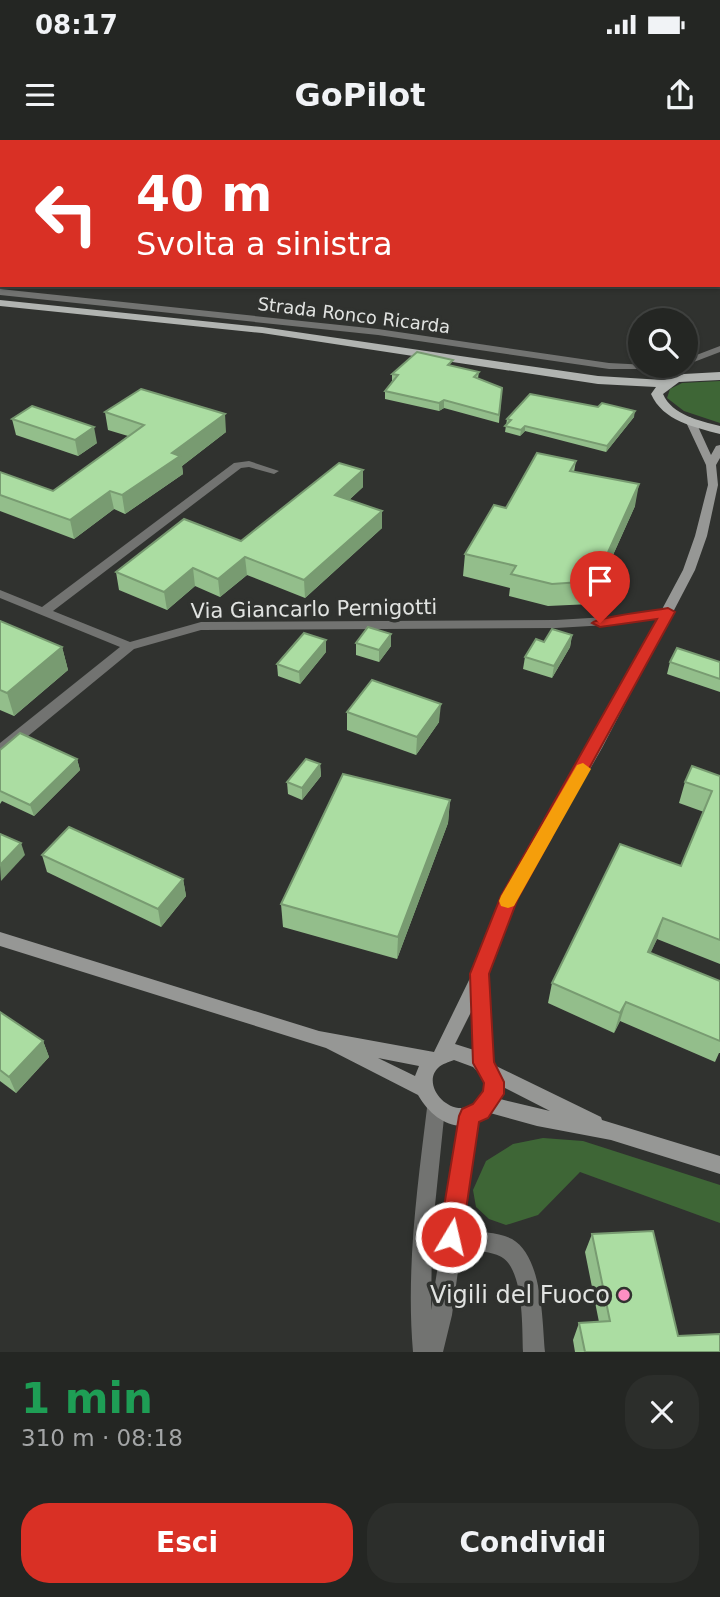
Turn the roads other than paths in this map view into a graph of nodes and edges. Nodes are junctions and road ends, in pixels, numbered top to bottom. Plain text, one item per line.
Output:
1 (0, 292) edge
2 (0, 303) edge
3 (720, 349) edge
4 (698, 357) edge
5 (628, 366) edge
6 (720, 376) edge
7 (598, 380) junction
8 (664, 384) junction
9 (657, 398) junction
10 (690, 420) junction
11 (720, 430) edge
12 (720, 448) edge
13 (711, 465) junction
14 (274, 471) dead end
15 (0, 594) edge
16 (44, 612) junction
17 (668, 612) junction
18 (129, 646) junction
19 (0, 751) edge
20 (0, 939) edge
21 (480, 974) junction
22 (319, 1038) junction
23 (438, 1057) junction
24 (487, 1067) junction
25 (424, 1089) junction
26 (488, 1104) junction
27 (436, 1108) junction
28 (470, 1116) junction
29 (611, 1131) junction
30 (720, 1165) edge
31 (424, 1233) junction
32 (451, 1237) junction
33 (424, 1352) edge
34 (432, 1352) edge
35 (534, 1352) edge

1 - 5 street, Strada Ronco Ricarda
2 - 7 main road
3 - 4 street
6 - 8 main road
7 - 8 main road
7 - 9 main road
8 - 9 main road
9 - 10 main road
10 - 11 main road
10 - 13 main road
12 - 13 main road
13 - 17 main road
14 - 16 street
15 - 16 street
16 - 18 street
17 - 18 street, Via Giancarlo Pernigotti
17 - 21 main road
18 - 19 street, Via Giancarlo Pernigotti
20 - 22 main road
21 - 23 main road
21 - 24 main road
22 - 23 main road
22 - 25 main road
23 - 24 main road
23 - 25 main road
24 - 26 main road
24 - 29 main road
25 - 27 main road
26 - 28 main road
26 - 29 main road
27 - 28 main road
27 - 31 street
28 - 32 street
29 - 30 main road
31 - 32 street
31 - 33 street
32 - 34 street
32 - 35 street

